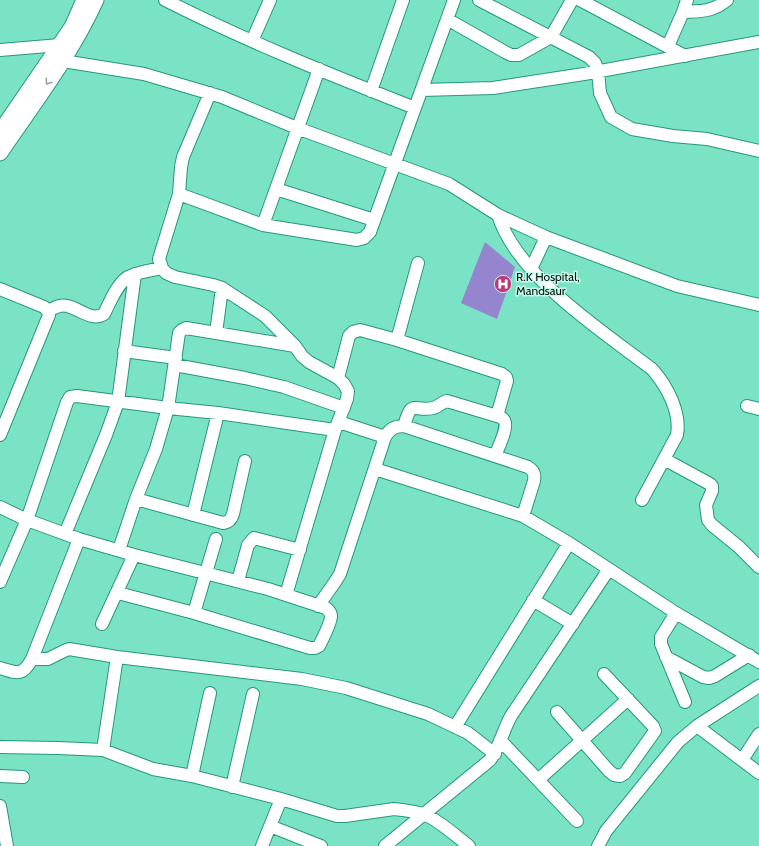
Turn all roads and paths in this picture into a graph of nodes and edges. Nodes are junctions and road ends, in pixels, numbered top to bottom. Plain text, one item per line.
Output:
1 (96, 0) edge
2 (165, 0) edge
3 (270, 0) edge
4 (403, 0) edge
5 (454, 0) edge
6 (479, 0) edge
7 (572, 0) edge
8 (580, 0) edge
9 (727, 0) edge
10 (683, 4) edge
11 (83, 10) edge
12 (447, 19) junction
13 (551, 38) junction
14 (252, 41) junction
15 (759, 42) edge
16 (60, 45) junction
17 (668, 46) junction
18 (0, 50) edge
19 (685, 56) junction
20 (63, 61) junction
21 (319, 69) junction
22 (598, 71) junction
23 (422, 90) junction
24 (370, 91) junction
25 (210, 93) junction
26 (415, 108) junction
27 (298, 128) junction
28 (0, 132) edge
29 (759, 151) edge
30 (0, 153) edge
31 (394, 164) junction
32 (276, 189) junction
33 (179, 194) junction
34 (498, 215) junction
35 (374, 220) junction
36 (263, 225) junction
37 (546, 237) junction
38 (418, 263) dead end
39 (162, 268) junction
40 (530, 269) junction
41 (135, 274) junction
42 (222, 288) junction
43 (0, 289) edge
44 (759, 306) edge
45 (48, 310) junction
46 (216, 333) junction
47 (397, 340) junction
48 (295, 346) junction
49 (124, 351) junction
50 (176, 362) junction
51 (338, 378) junction
52 (118, 402) junction
53 (747, 406) dead end
54 (168, 408) junction
55 (344, 408) junction
56 (759, 409) edge
57 (218, 413) junction
58 (497, 416) junction
59 (337, 426) junction
60 (404, 426) junction
61 (0, 435) edge
62 (385, 437) junction
63 (495, 456) junction
64 (664, 459) junction
65 (245, 461) dead end
66 (375, 469) junction
67 (136, 498) junction
68 (642, 500) dead end
69 (0, 507) edge
70 (193, 515) junction
71 (523, 516) junction
72 (27, 520) junction
73 (65, 534) junction
74 (79, 539) junction
75 (216, 539) dead end
76 (569, 543) junction
77 (119, 550) junction
78 (300, 550) junction
79 (134, 555) junction
80 (759, 567) edge
81 (609, 569) junction
82 (206, 572) junction
83 (238, 581) junction
84 (0, 582) edge
85 (118, 592) junction
86 (286, 595) junction
87 (533, 600) junction
88 (318, 606) junction
89 (194, 613) junction
90 (676, 613) junction
91 (102, 624) dead end
92 (572, 624) junction
93 (749, 655) junction
94 (117, 657) junction
95 (666, 657) junction
96 (32, 660) junction
97 (759, 662) edge
98 (0, 668) edge
99 (604, 674) dead end
100 (759, 686) edge
101 (210, 693) dead end
102 (253, 694) dead end
103 (628, 699) junction
104 (685, 702) dead end
105 (556, 712) dead end
106 (697, 726) junction
107 (455, 727) junction
108 (759, 734) edge
109 (500, 740) junction
110 (582, 741) junction
111 (0, 747) edge
112 (104, 750) junction
113 (495, 754) junction
114 (742, 760) junction
115 (759, 773) edge
116 (0, 776) edge
117 (192, 776) junction
118 (23, 777) dead end
119 (538, 780) junction
120 (232, 787) junction
121 (281, 799) junction
122 (0, 806) edge
123 (424, 814) junction
124 (577, 820) dead end
125 (270, 826) junction
126 (389, 845) edge
127 (7, 846) edge
128 (262, 846) edge
129 (321, 846) edge
130 (468, 846) edge
131 (598, 846) edge

1 - 11 main road
2 - 14 street
3 - 14 street
4 - 24 street
5 - 12 street
6 - 13 street
7 - 13 street
8 - 17 street
9 - 10 street
10 - 17 street
11 - 16 main road
11 - 20 main road
12 - 13 street
12 - 23 street
13 - 22 street
14 - 21 street
15 - 19 street
16 - 18 street
16 - 28 main road
17 - 19 street
19 - 22 street
20 - 25 street
20 -> 30 main road
21 - 24 street
21 - 27 street
22 - 23 street
22 - 29 street
23 - 26 street
24 - 26 street
25 - 27 street
25 - 33 street
26 - 31 street
27 - 31 street
27 - 32 street
31 - 34 street
31 - 35 street
32 - 35 street
32 - 36 street
33 - 36 street
33 - 39 street
34 - 37 street
34 - 40 street
35 - 36 street
37 - 40 street
37 - 44 street
38 - 47 street
39 - 41 street
39 - 42 street
40 - 64 street
41 - 45 street
41 - 49 street
42 - 46 street
42 - 48 street
43 - 45 street
45 - 61 street
46 - 48 street
46 - 50 street
47 - 51 street
47 - 58 street
48 - 51 street
49 - 50 street
49 - 52 street
50 - 54 street
50 - 55 street
51 - 55 street
52 - 54 street
52 - 72 street
52 - 73 street
53 - 56 street
54 - 57 street
54 - 67 street
55 - 59 street
57 - 59 street
57 - 70 street
58 - 60 street
58 - 63 street
59 - 62 street
59 - 78 street
60 - 62 street
60 - 63 street
62 - 66 street
63 - 71 street
64 - 68 street
64 - 80 street
65 - 70 street
66 - 71 street
66 - 88 street
67 - 70 street
67 - 77 street
69 - 72 street
71 - 76 street
72 - 73 street
72 - 84 street
73 - 74 street
74 - 77 street
74 - 96 street
75 - 82 street
76 - 81 street
76 - 87 street
77 - 79 street
78 - 83 street
78 - 86 street
79 - 82 street
79 - 85 street
81 - 90 street
81 - 92 street
82 - 83 street
82 - 89 street
83 - 86 street
85 - 89 street
85 - 91 street
86 - 88 street
87 - 92 street
87 - 107 street
88 - 89 street
90 - 93 street
90 - 95 street
92 - 109 street
93 - 95 street
93 - 97 street
94 - 96 street
94 - 107 street
94 - 112 street
95 - 104 street
96 - 98 street
99 - 103 street
100 - 106 street
101 - 117 street
102 - 120 street
103 - 110 street
103 - 110 street
105 - 110 street
106 - 114 street
106 - 131 street
107 - 113 street
108 - 114 street
109 - 113 street
109 - 119 street
110 - 119 street
111 - 112 street
112 - 117 street
113 - 123 street
114 - 115 street
116 - 118 street
117 - 120 street
119 - 124 street
120 - 121 street
121 - 123 street
121 - 125 street
122 - 127 street
123 - 126 street
123 - 130 street
125 - 128 street
125 - 129 street

